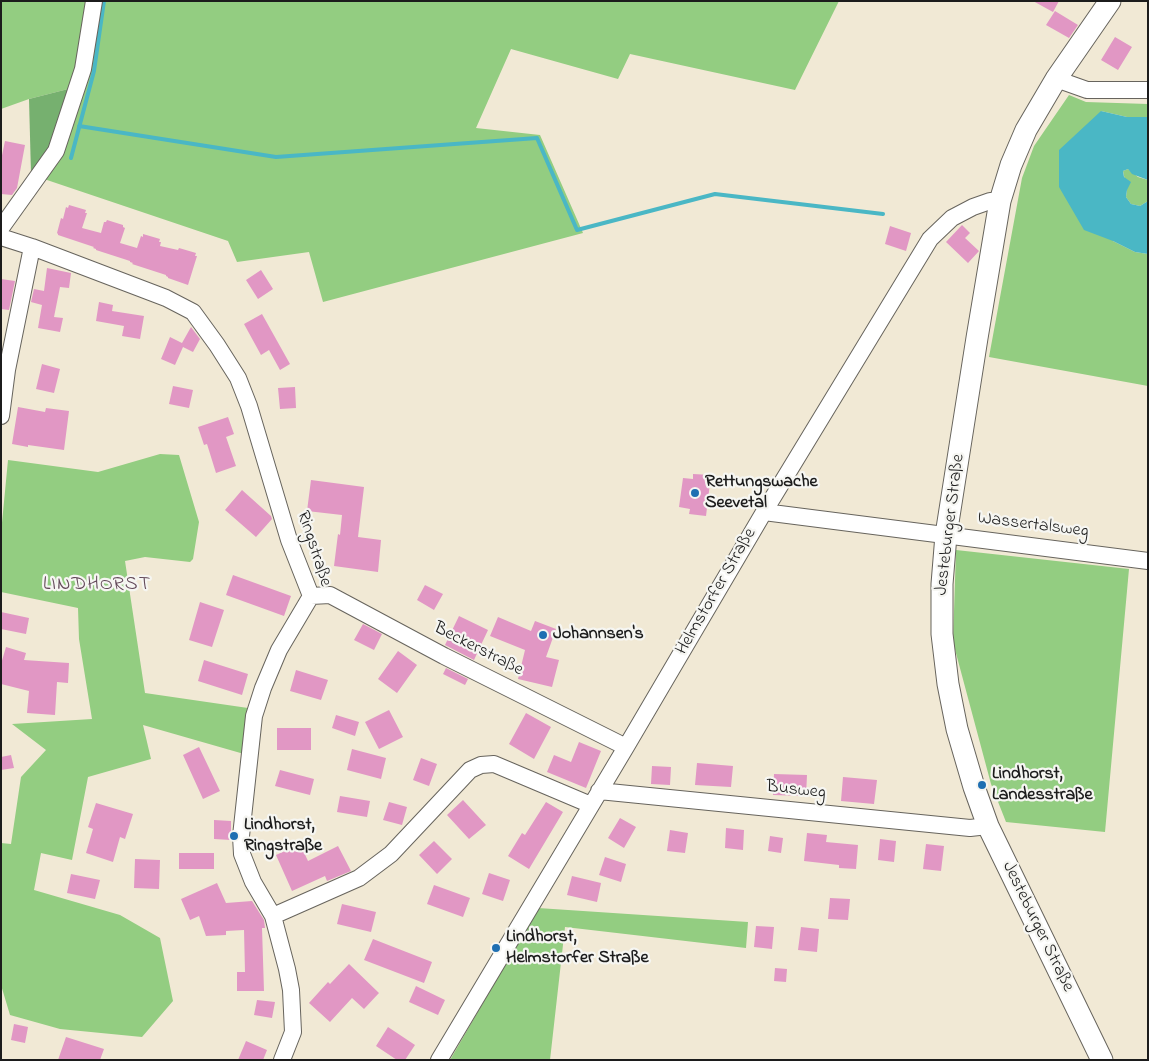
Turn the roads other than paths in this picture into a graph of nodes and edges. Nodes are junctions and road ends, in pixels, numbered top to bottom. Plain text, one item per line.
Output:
1 (94, 1) edge
2 (1110, 1) edge
3 (1056, 79) junction
4 (1148, 90) edge
5 (1000, 201) junction
6 (1, 228) edge
7 (1, 238) edge
8 (32, 247) junction
9 (1, 416) edge
10 (764, 512) junction
11 (946, 535) junction
12 (1148, 560) edge
13 (311, 596) junction
14 (626, 746) junction
15 (595, 798) junction
16 (988, 826) junction
17 (273, 916) junction
18 (282, 1060) edge
19 (439, 1060) edge
20 (1102, 1060) edge

1 - 6 street
2 - 3 main road
3 - 4 street
3 - 5 main road
5 - 10 street, Helmstorfer Straße
5 - 11 main road, Jesteburger Straße
7 - 8 street, Ringstraße
8 - 9 street
8 - 13 street, Ringstraße
10 - 11 street, Wassertalsweg
10 - 14 street, Helmstorfer Straße
11 - 12 street, Wassertalsweg
11 - 16 main road, Jesteburger Straße
13 - 14 street, Beckerstraße
13 - 17 street, Ringstraße
14 - 15 street, Helmstorfer Straße
15 - 16 street, Busweg
15 - 17 street, Busweg
15 - 19 street, Helmstorfer Straße
16 - 20 main road, Jesteburger Straße
17 - 18 street, Ringstraße

